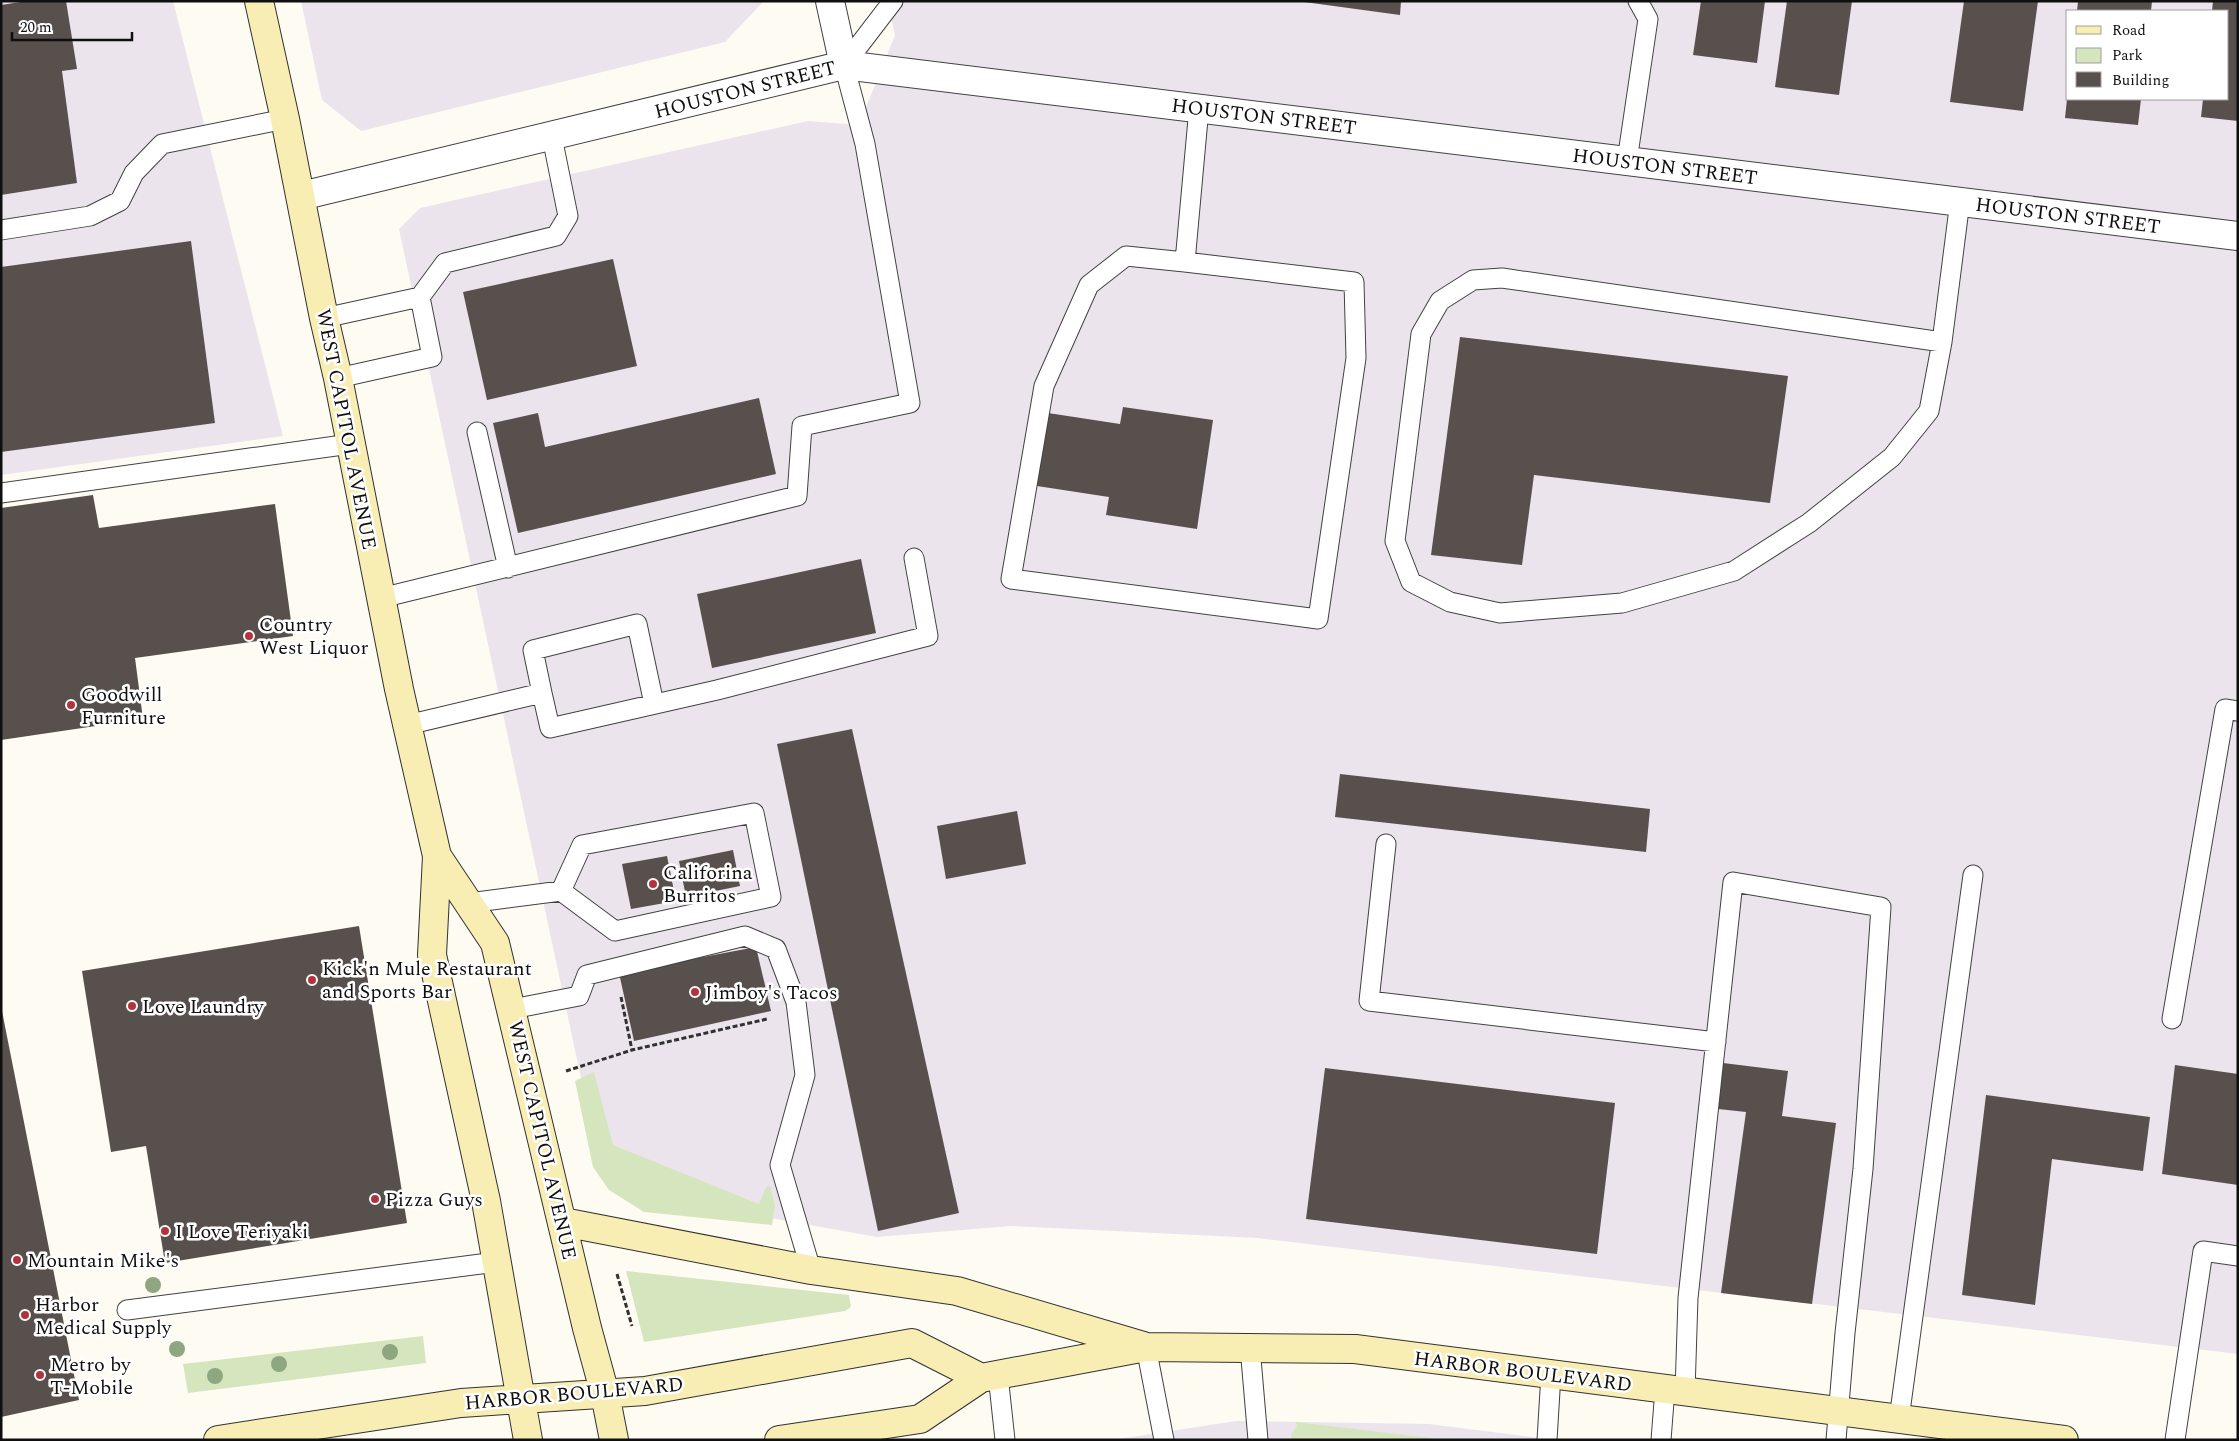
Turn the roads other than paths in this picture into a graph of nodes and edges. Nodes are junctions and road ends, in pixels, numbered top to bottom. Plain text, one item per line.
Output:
1 (259, 1) edge
2 (830, 1) edge
3 (893, 1) edge
4 (1638, 1) edge
5 (844, 65) junction
6 (1199, 108) junction
7 (285, 119) junction
8 (552, 136) junction
9 (1628, 161) junction
10 (301, 196) junction
11 (1960, 201) junction
12 (1, 230) edge
13 (2238, 236) edge
14 (1185, 262) junction
15 (420, 297) junction
16 (324, 318) junction
17 (1942, 342) junction
18 (338, 378) junction
19 (477, 432) dead end
20 (350, 444) junction
21 (1, 493) edge
22 (914, 558) dead end
23 (508, 568) junction
24 (381, 598) junction
25 (542, 693) junction
26 (654, 704) junction
27 (2238, 711) edge
28 (407, 725) junction
29 (1386, 844) dead end
30 (437, 856) junction
31 (1974, 875) dead end
32 (561, 891) junction
33 (469, 903) junction
34 (512, 1009) junction
35 (2172, 1019) dead end
36 (1716, 1042) junction
37 (563, 1222) junction
38 (2238, 1256) edge
39 (496, 1262) junction
40 (811, 1270) junction
41 (127, 1310) dead end
42 (1146, 1347) junction
43 (1250, 1348) junction
44 (1551, 1374) junction
45 (990, 1377) junction
46 (1675, 1390) junction
47 (605, 1394) junction
48 (520, 1400) junction
49 (1838, 1411) junction
50 (1899, 1419) junction
51 (849, 1434) edge
52 (218, 1440) edge
53 (528, 1440) edge
54 (614, 1440) edge
55 (780, 1440) edge
56 (1005, 1440) edge
57 (1164, 1440) edge
58 (1258, 1440) edge
59 (1547, 1440) edge
60 (1661, 1440) edge
61 (1836, 1440) edge
62 (2060, 1440) edge
63 (2064, 1440) edge
64 (2175, 1440) edge

1 - 7 main road, WEST CAPITOL AVENUE
2 - 5 street
3 - 5 lane
4 - 9 lane
5 - 6 street, HOUSTON STREET
5 - 8 street, HOUSTON STREET
5 - 23 lane
6 - 9 street, HOUSTON STREET
6 - 14 lane
7 - 10 main road, WEST CAPITOL AVENUE
7 - 12 lane
8 - 10 street, HOUSTON STREET
8 - 15 lane
9 - 11 street, HOUSTON STREET
10 - 16 main road, WEST CAPITOL AVENUE
11 - 13 street, HOUSTON STREET
11 - 17 lane
14 - 14 lane
15 - 16 lane
15 - 18 lane
16 - 18 main road, WEST CAPITOL AVENUE
17 - 17 lane
18 - 20 main road, WEST CAPITOL AVENUE
19 - 23 lane
20 - 21 lane
20 - 24 main road, WEST CAPITOL AVENUE
22 - 26 lane
23 - 24 lane
24 - 28 main road, WEST CAPITOL AVENUE
25 - 26 lane
25 - 26 lane
25 - 28 lane
27 - 35 lane
28 - 30 main road, WEST CAPITOL AVENUE
29 - 36 lane
30 - 33 main road, WEST CAPITOL AVENUE
30 - 39 main road, WEST CAPITOL AVENUE
31 - 50 lane
32 - 32 lane
32 - 33 lane
33 - 34 main road, WEST CAPITOL AVENUE
34 - 37 main road, WEST CAPITOL AVENUE
34 - 40 lane
36 - 46 lane
36 - 49 lane
37 - 40 main road
37 - 47 main road, WEST CAPITOL AVENUE
38 - 64 lane
39 - 41 lane
39 - 48 main road, WEST CAPITOL AVENUE
40 - 42 main road
42 - 43 main road, HARBOR BOULEVARD
42 - 45 main road, HARBOR BOULEVARD
42 - 57 lane
43 - 44 main road, HARBOR BOULEVARD
43 - 58 lane
44 - 46 main road, HARBOR BOULEVARD
44 - 59 lane
45 - 47 main road, HARBOR BOULEVARD
45 - 51 main road, HARBOR BOULEVARD
45 - 56 lane
46 - 49 main road, HARBOR BOULEVARD
46 - 60 lane
47 - 48 main road, HARBOR BOULEVARD
47 - 54 main road, WEST CAPITOL AVENUE
48 - 52 main road, HARBOR BOULEVARD
48 - 53 main road, WEST CAPITOL AVENUE
49 - 50 main road, HARBOR BOULEVARD
49 - 61 lane
50 - 62 main road, HARBOR BOULEVARD
51 - 55 main road, HARBOR BOULEVARD
62 - 63 main road, HARBOR BOULEVARD

